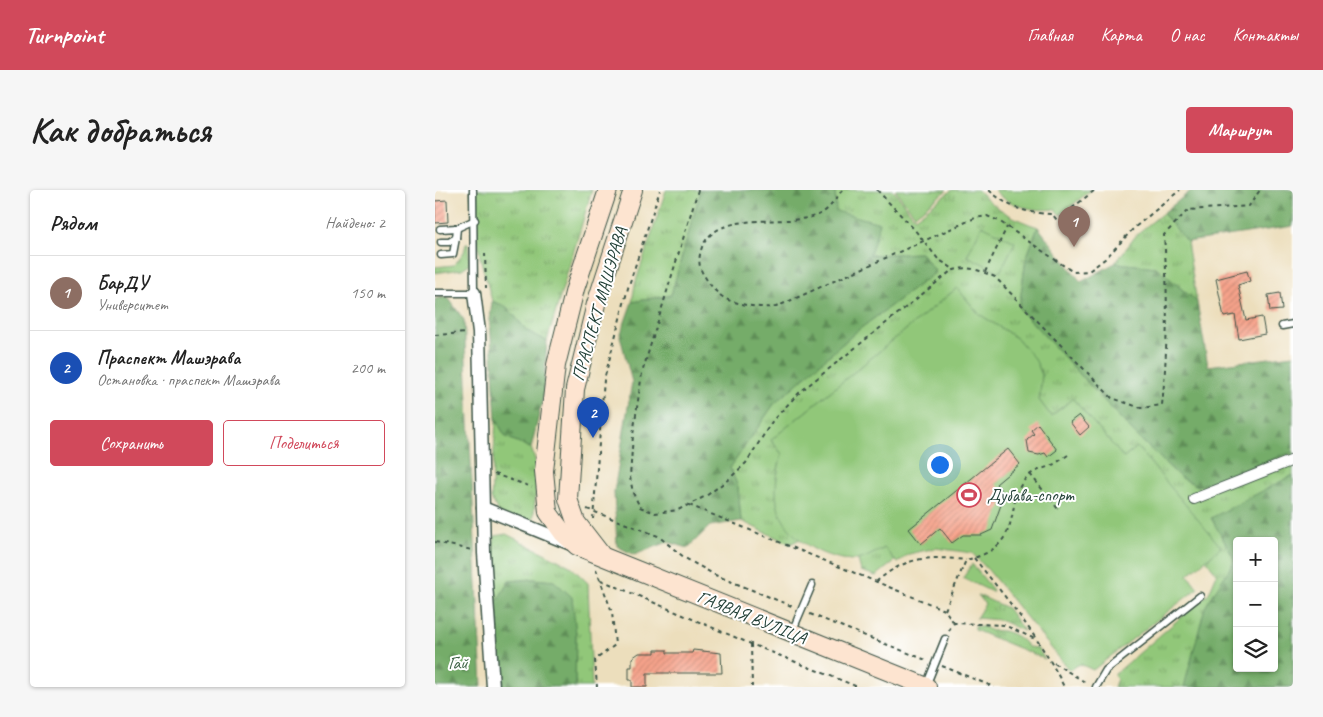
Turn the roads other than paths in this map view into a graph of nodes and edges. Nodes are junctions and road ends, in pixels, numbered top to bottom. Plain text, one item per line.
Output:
1 (473, 190) edge
2 (608, 190) edge
3 (633, 190) edge
4 (475, 220) junction
5 (457, 228) junction
6 (440, 229) dead end
7 (456, 238) junction
8 (441, 242) dead end
9 (441, 255) dead end
10 (480, 292) junction
11 (435, 293) edge
12 (1293, 324) edge
13 (1282, 326) dead end
14 (1293, 460) edge
15 (1193, 499) dead end
16 (483, 508) junction
17 (590, 549) junction
18 (812, 586) dead end
19 (1200, 596) dead end
20 (792, 633) junction
21 (945, 639) road end
22 (493, 687) edge
23 (926, 687) edge
24 (1096, 687) edge

1 - 4 lane
2 - 17 main road, ПРАСПЕКТ МАШЭРАВА
3 - 17 main road, ПРАСПЕКТ МАШЭРАВА
4 - 5 lane
4 - 10 lane
5 - 6 lane
5 - 7 lane
7 - 8 lane
7 - 9 lane
10 - 11 lane
10 - 16 street
12 - 13 lane
14 - 15 street
16 - 17 street
16 - 22 street
17 - 20 main road, ГАЯВАЯ ВУЛІЦА
18 - 20 lane
19 - 24 lane
20 - 23 main road, ГАЯВАЯ ВУЛІЦА
21 - 23 lane

